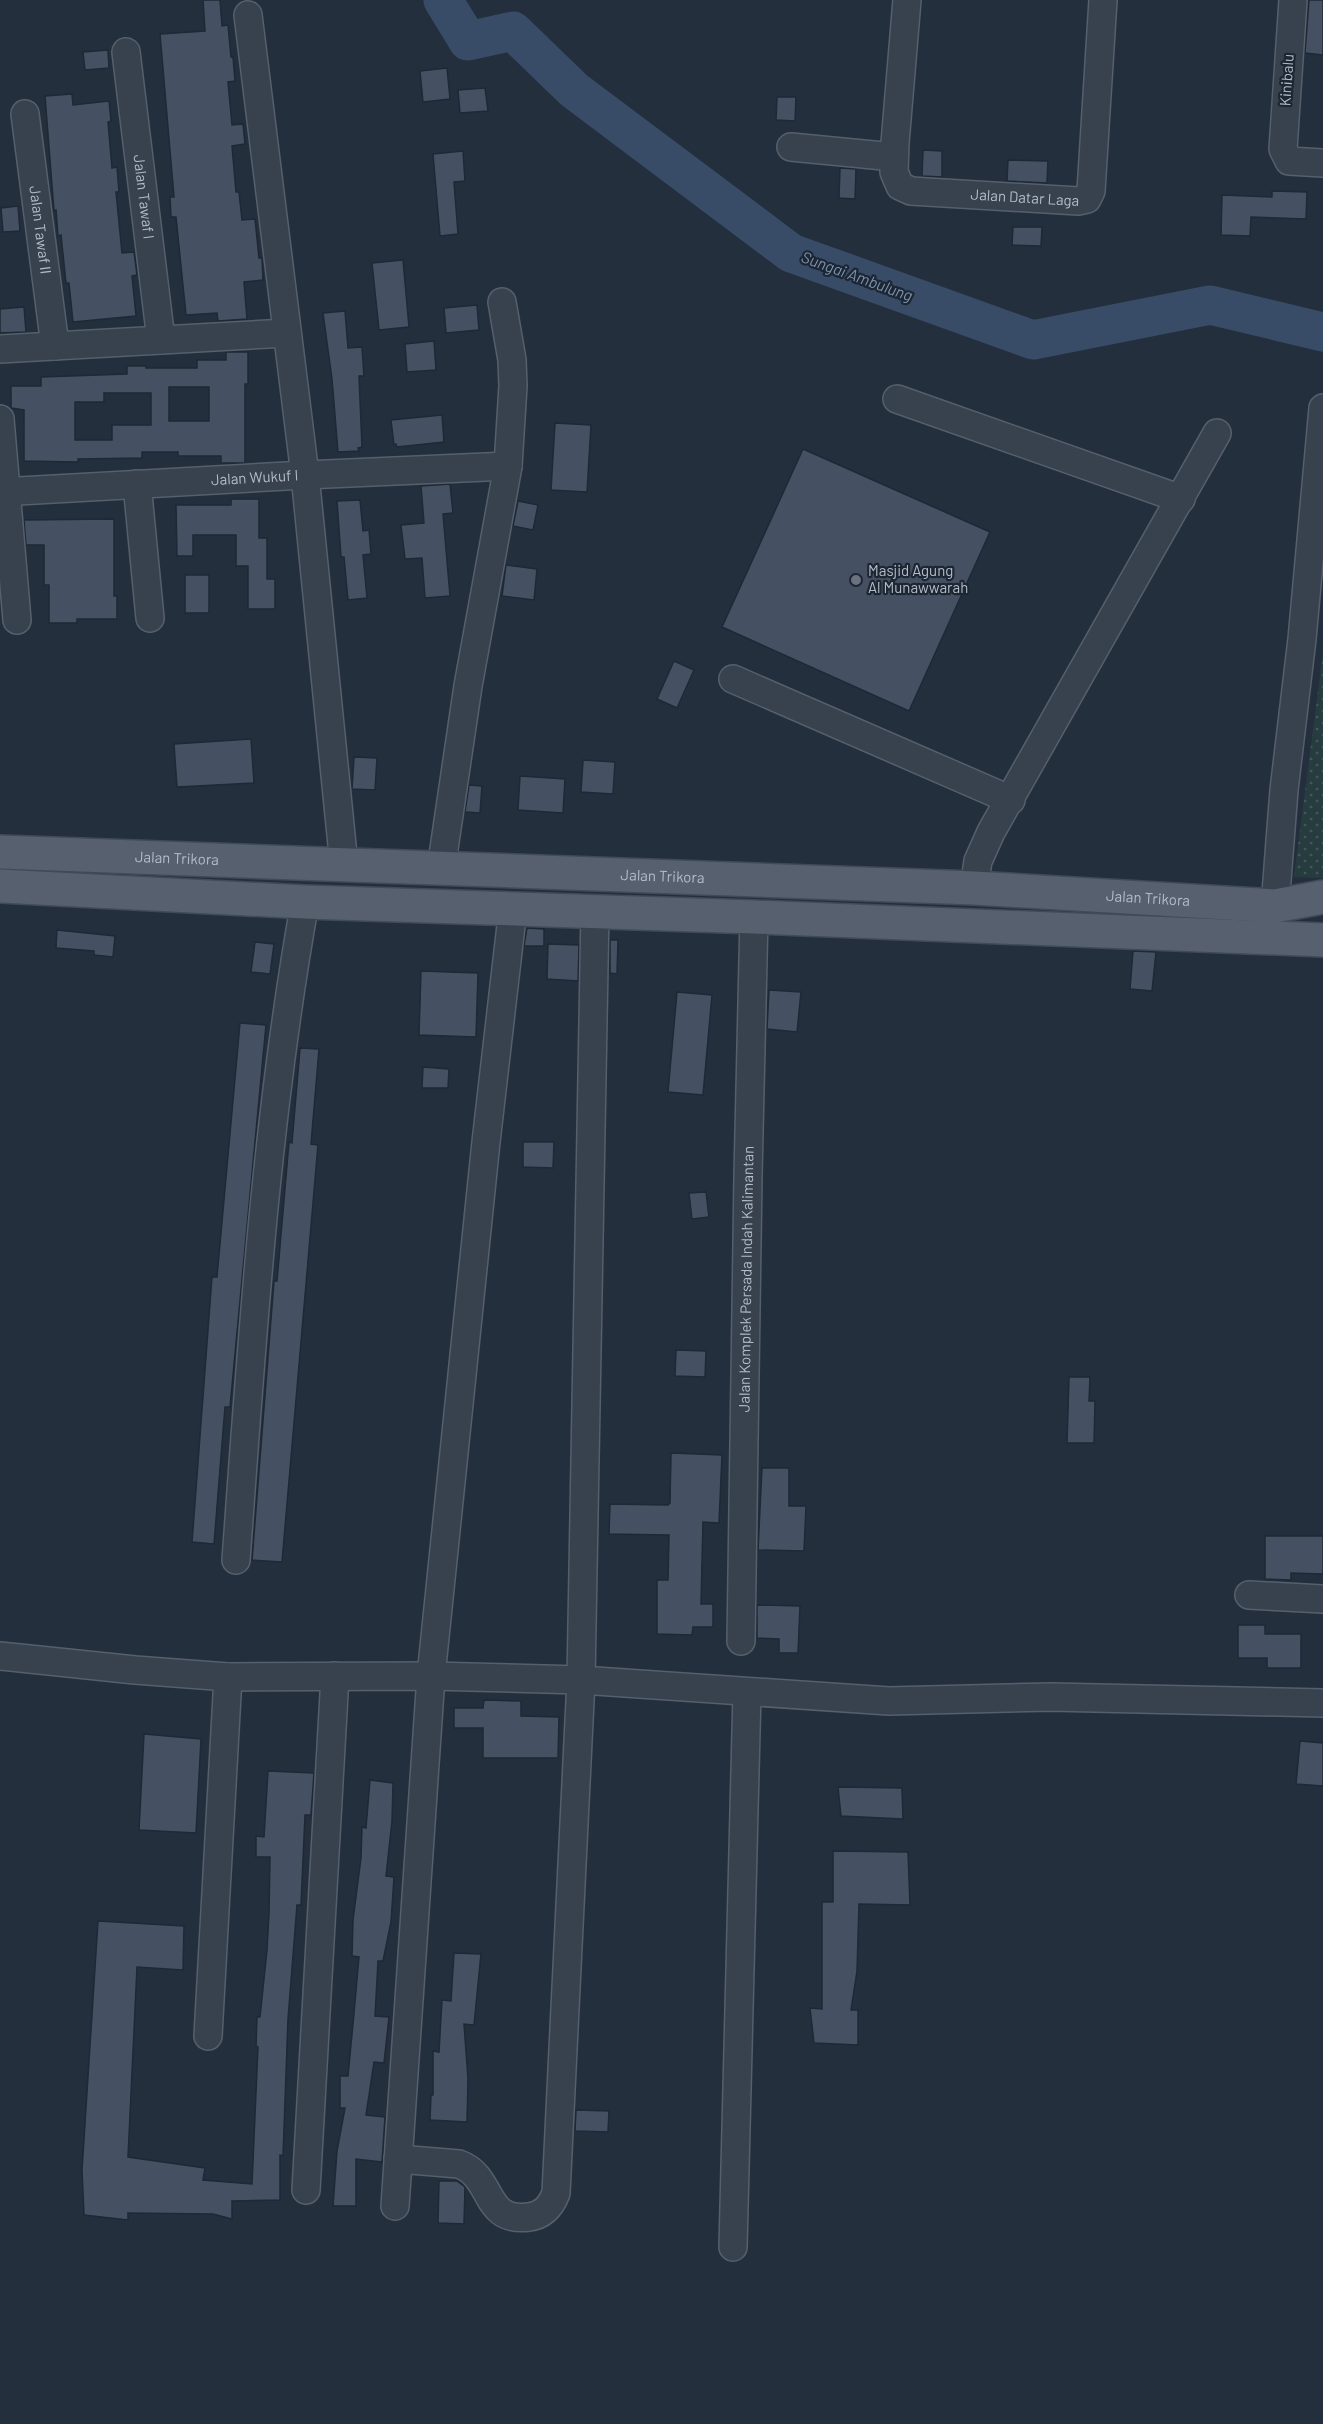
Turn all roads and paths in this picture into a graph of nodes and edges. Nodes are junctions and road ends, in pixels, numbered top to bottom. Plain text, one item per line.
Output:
1 (907, 0) edge
2 (1103, 0) edge
3 (1293, 0) edge
4 (248, 15) dead end
5 (126, 52) dead end
6 (25, 114) dead end
7 (790, 147) dead end
8 (894, 157) junction
9 (1323, 163) edge
10 (502, 302) dead end
11 (287, 333) junction
12 (161, 340) junction
13 (55, 346) junction
14 (0, 350) edge
15 (897, 399) dead end
16 (1323, 408) edge
17 (0, 419) edge
18 (1216, 433) dead end
19 (508, 466) junction
20 (305, 475) junction
21 (137, 484) junction
22 (3, 492) edge
23 (1181, 499) junction
24 (150, 618) dead end
25 (17, 621) dead end
26 (733, 679) dead end
27 (1011, 800) junction
28 (0, 852) edge
29 (74, 855) junction
30 (344, 865) junction
31 (441, 869) junction
32 (0, 886) edge
33 (974, 888) junction
34 (73, 890) junction
35 (1323, 897) edge
36 (305, 902) junction
37 (1275, 906) junction
38 (513, 908) junction
39 (595, 911) junction
40 (754, 917) junction
41 (970, 926) junction
42 (1323, 940) edge
43 (236, 1560) dead end
44 (1249, 1595) dead end
45 (1323, 1599) edge
46 (741, 1641) dead end
47 (0, 1656) edge
48 (335, 1676) junction
49 (430, 1676) junction
50 (228, 1677) junction
51 (581, 1680) junction
52 (747, 1692) junction
53 (1323, 1703) edge
54 (208, 2036) dead end
55 (398, 2160) junction
56 (306, 2190) dead end
57 (395, 2206) dead end
58 (733, 2247) dead end

1 - 8 street
2 - 8 street, Jalan Datar Laga
3 - 9 street, Kinibalu
4 - 11 street
5 - 12 street, Jalan Tawaf I
6 - 13 street, Jalan Tawaf II
7 - 8 street
10 - 19 street
11 - 12 street
11 - 20 street
12 - 13 street
13 - 14 street
15 - 23 street
16 - 37 street
17 - 22 street
18 - 23 street
19 - 20 street, Jalan Wukuf I
19 - 31 street
20 - 21 street, Jalan Wukuf I
20 - 30 street
21 - 22 street, Jalan Wukuf I
21 - 24 street
22 - 25 street
23 - 27 street
26 - 27 street
27 - 33 street
28 - 29 main road, Jalan Trikora
29 - 30 main road, Jalan Trikora
29 - 34 main road
30 - 31 main road, Jalan Trikora
31 - 33 main road, Jalan Trikora
32 - 34 main road
33 - 37 main road, Jalan Trikora
33 - 41 main road
34 - 36 main road
35 - 37 main road, Jalan Trikora
36 - 38 main road
36 - 43 street
38 - 39 main road
38 - 49 street
39 - 40 main road
39 - 51 street
40 - 41 main road
40 - 46 street, Jalan Komplek Persada Indah Kalimantan
41 - 42 main road
44 - 45 street
47 - 50 street
48 - 49 street
48 - 50 street
48 - 56 street
49 - 51 street
49 - 55 street
50 - 54 street
51 - 52 street
51 - 55 street
52 - 53 street
52 - 58 street
55 - 57 street

